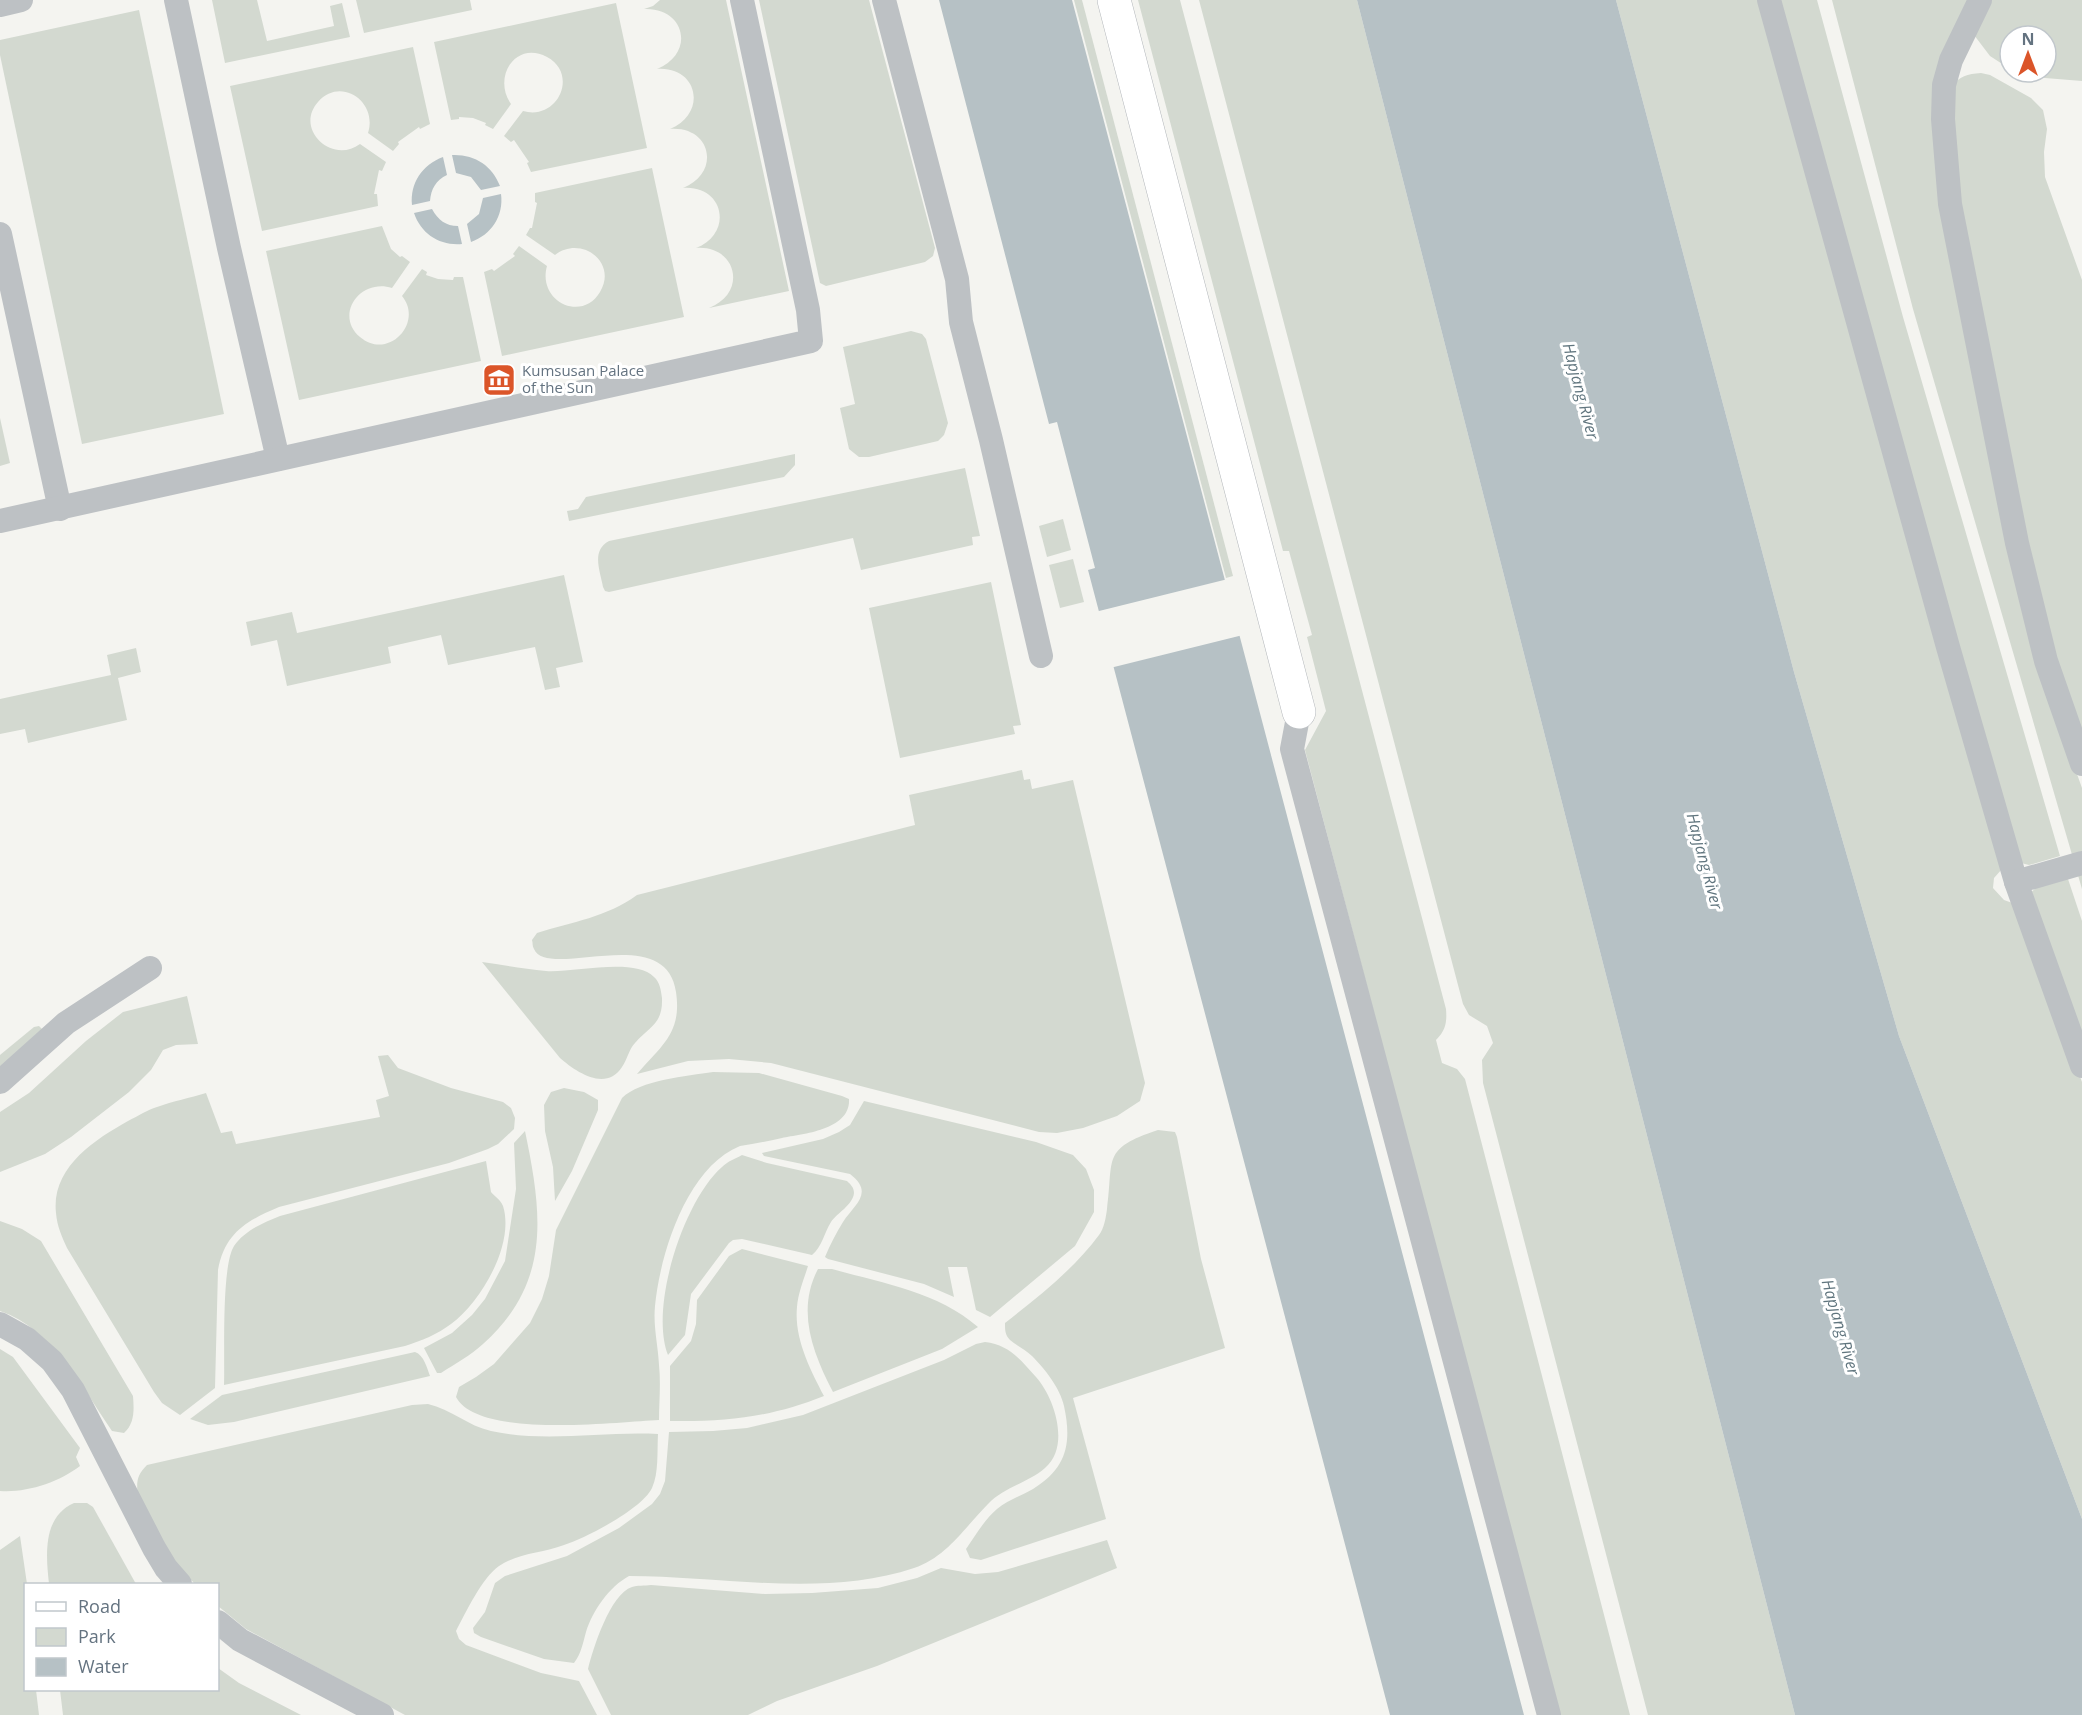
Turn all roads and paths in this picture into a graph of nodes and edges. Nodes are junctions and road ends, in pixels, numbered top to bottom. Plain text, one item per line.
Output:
1 (21, 0) edge
2 (176, 0) edge
3 (742, 0) edge
4 (884, 0) edge
5 (1114, 0) edge
6 (1769, 0) edge
7 (1980, 0) edge
8 (0, 4) edge
9 (0, 234) edge
10 (278, 459) junction
11 (60, 509) junction
12 (0, 521) edge
13 (1041, 656) dead end
14 (1299, 712) joint
15 (2082, 764) edge
16 (2082, 863) edge
17 (2025, 879) junction
18 (150, 968) dead end
19 (2082, 1066) edge
20 (0, 1082) edge
21 (0, 1324) edge
22 (179, 1583) edge
23 (219, 1623) edge
24 (382, 1715) edge
25 (1549, 1715) edge

1 - 8 street
2 - 10 street
3 - 10 street
4 - 13 street
5 - 14 street
6 - 17 street
7 - 15 street
9 - 11 street
10 - 11 street
11 - 12 street
14 - 25 street
16 - 17 street
17 - 19 street
18 - 20 street
21 - 22 street
23 - 24 street

